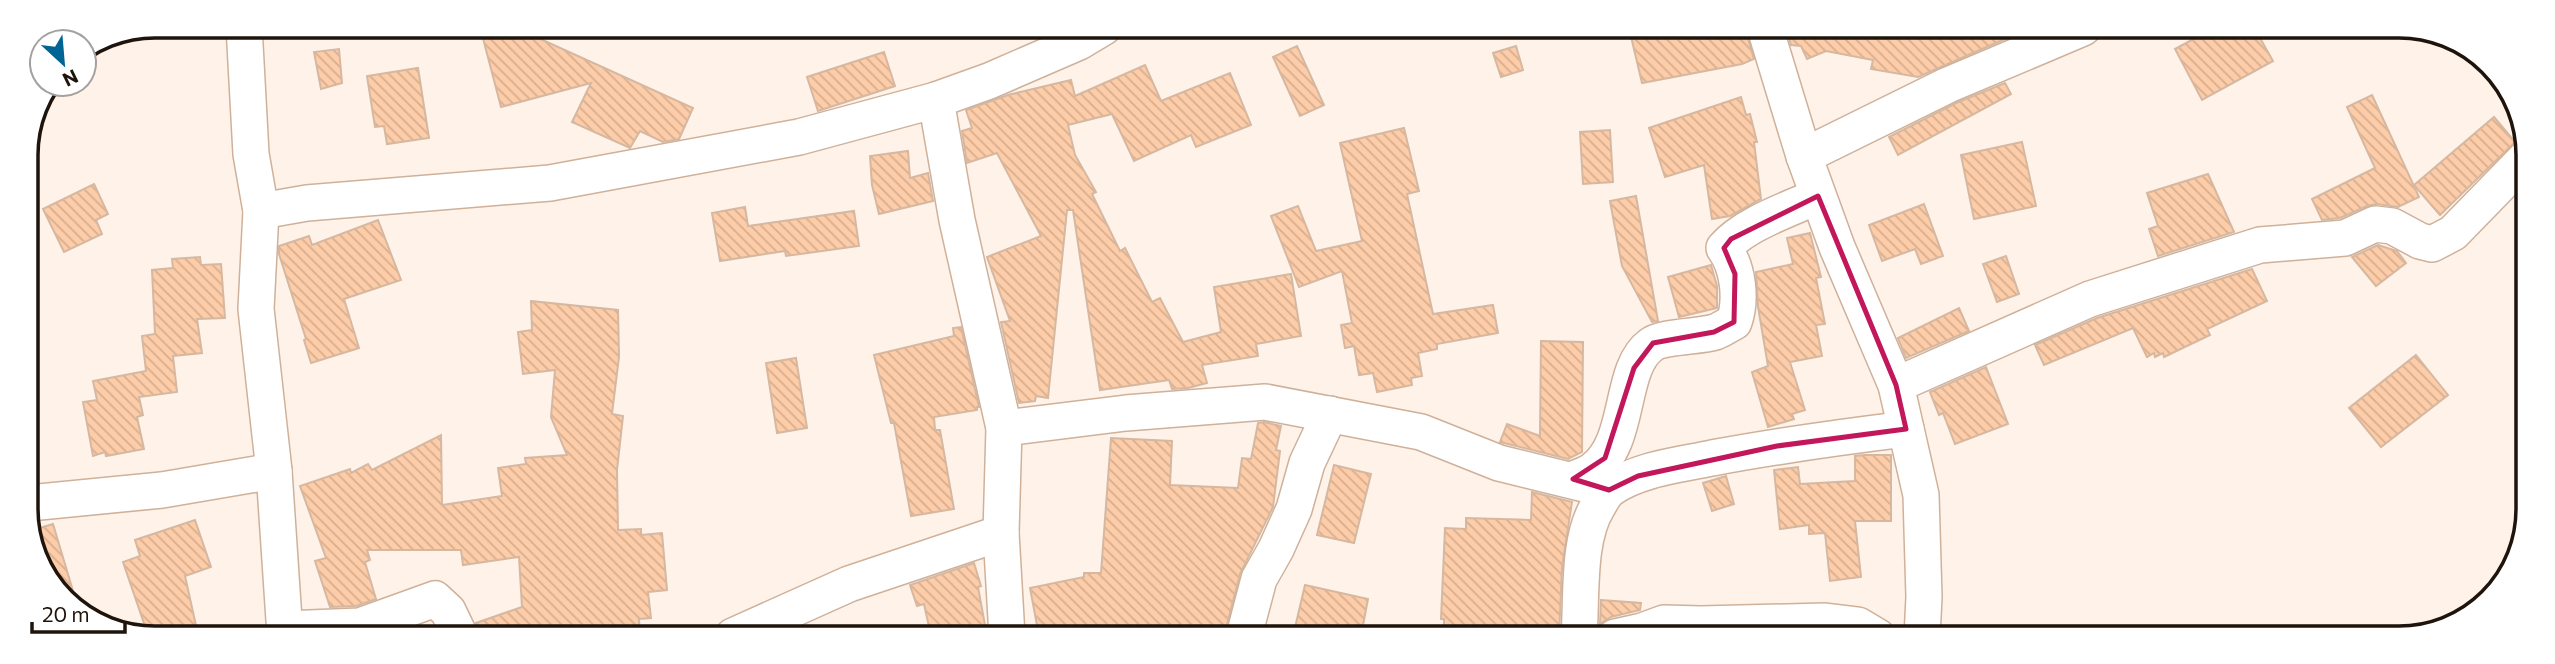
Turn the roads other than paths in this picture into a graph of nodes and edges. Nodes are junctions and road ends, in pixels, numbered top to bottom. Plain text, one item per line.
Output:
1 (245, 38) edge
2 (1086, 38) edge
3 (1768, 38) edge
4 (2061, 38) edge
5 (936, 100) junction
6 (1804, 156) junction
7 (2516, 168) edge
8 (1818, 196) junction
9 (261, 211) junction
10 (1896, 385) junction
11 (1330, 414) junction
12 (1004, 428) junction
13 (1906, 429) junction
14 (274, 471) junction
15 (1573, 479) junction
16 (1609, 490) junction
17 (38, 501) edge
18 (1001, 533) junction
19 (1584, 625) edge
20 (1658, 625) edge
21 (1858, 625) edge
22 (1923, 625) edge
23 (285, 626) edge
24 (350, 626) edge
25 (455, 626) edge
26 (755, 626) edge
27 (1006, 626) edge
28 (1247, 626) edge

1 - 9 street
2 - 5 street
3 - 6 street
4 - 6 street
5 - 9 street
5 - 12 street
6 - 8 street
7 - 10 street
8 - 10 street
8 - 15 street
9 - 14 street
10 - 13 street
11 - 12 street
11 - 15 street
11 - 28 street
12 - 18 street
13 - 16 street
13 - 22 street
14 - 17 street
14 - 23 street
15 - 16 street
16 - 19 street
18 - 26 street
18 - 27 street
20 - 21 street
24 - 25 street

